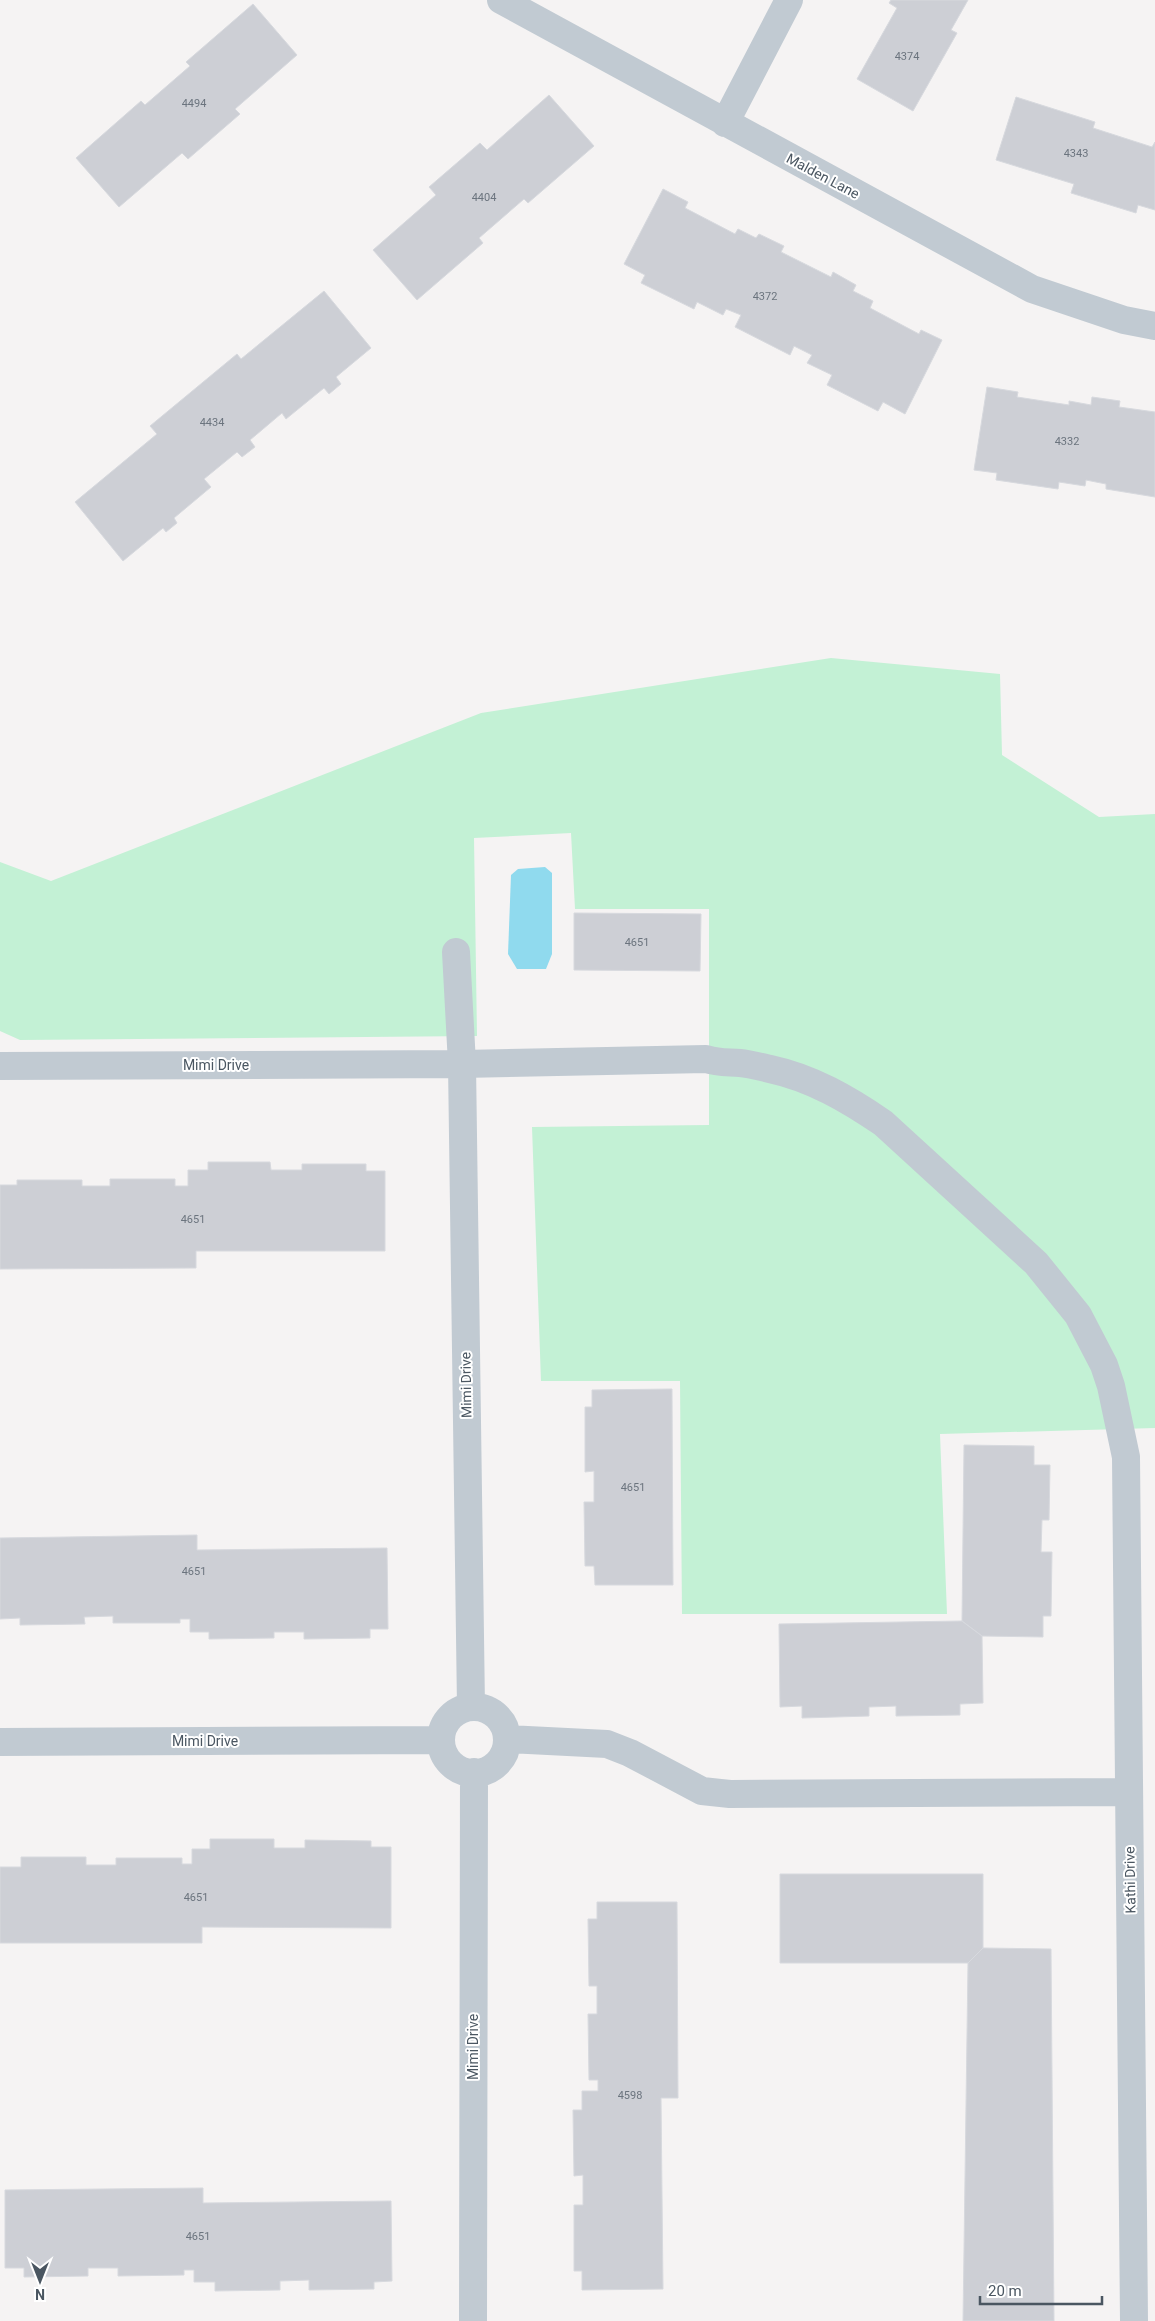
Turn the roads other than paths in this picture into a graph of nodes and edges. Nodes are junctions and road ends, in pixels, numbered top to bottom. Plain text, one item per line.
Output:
1 (501, 0) edge
2 (789, 0) edge
3 (725, 123) junction
4 (1155, 326) edge
5 (456, 952) dead end
6 (462, 1064) junction
7 (0, 1066) edge
8 (471, 1707) junction
9 (507, 1739) junction
10 (441, 1740) junction
11 (0, 1742) edge
12 (474, 1772) junction
13 (1129, 1792) junction
14 (1143, 1940) edge
15 (473, 2321) edge
16 (1134, 2321) edge

1 - 3 street, Malden Lane
2 - 3 street
3 - 4 street, Malden Lane
5 - 6 street, Mimi Drive
6 - 7 street, Mimi Drive
6 - 8 street, Mimi Drive
6 - 13 street, Kathi Drive
8 - 9 street
8 - 10 street
9 - 12 street
9 - 13 street
10 - 11 street, Mimi Drive
10 - 12 street
12 - 15 street, Mimi Drive
13 - 14 street, Kathi Drive
14 - 16 street, Kathi Drive

